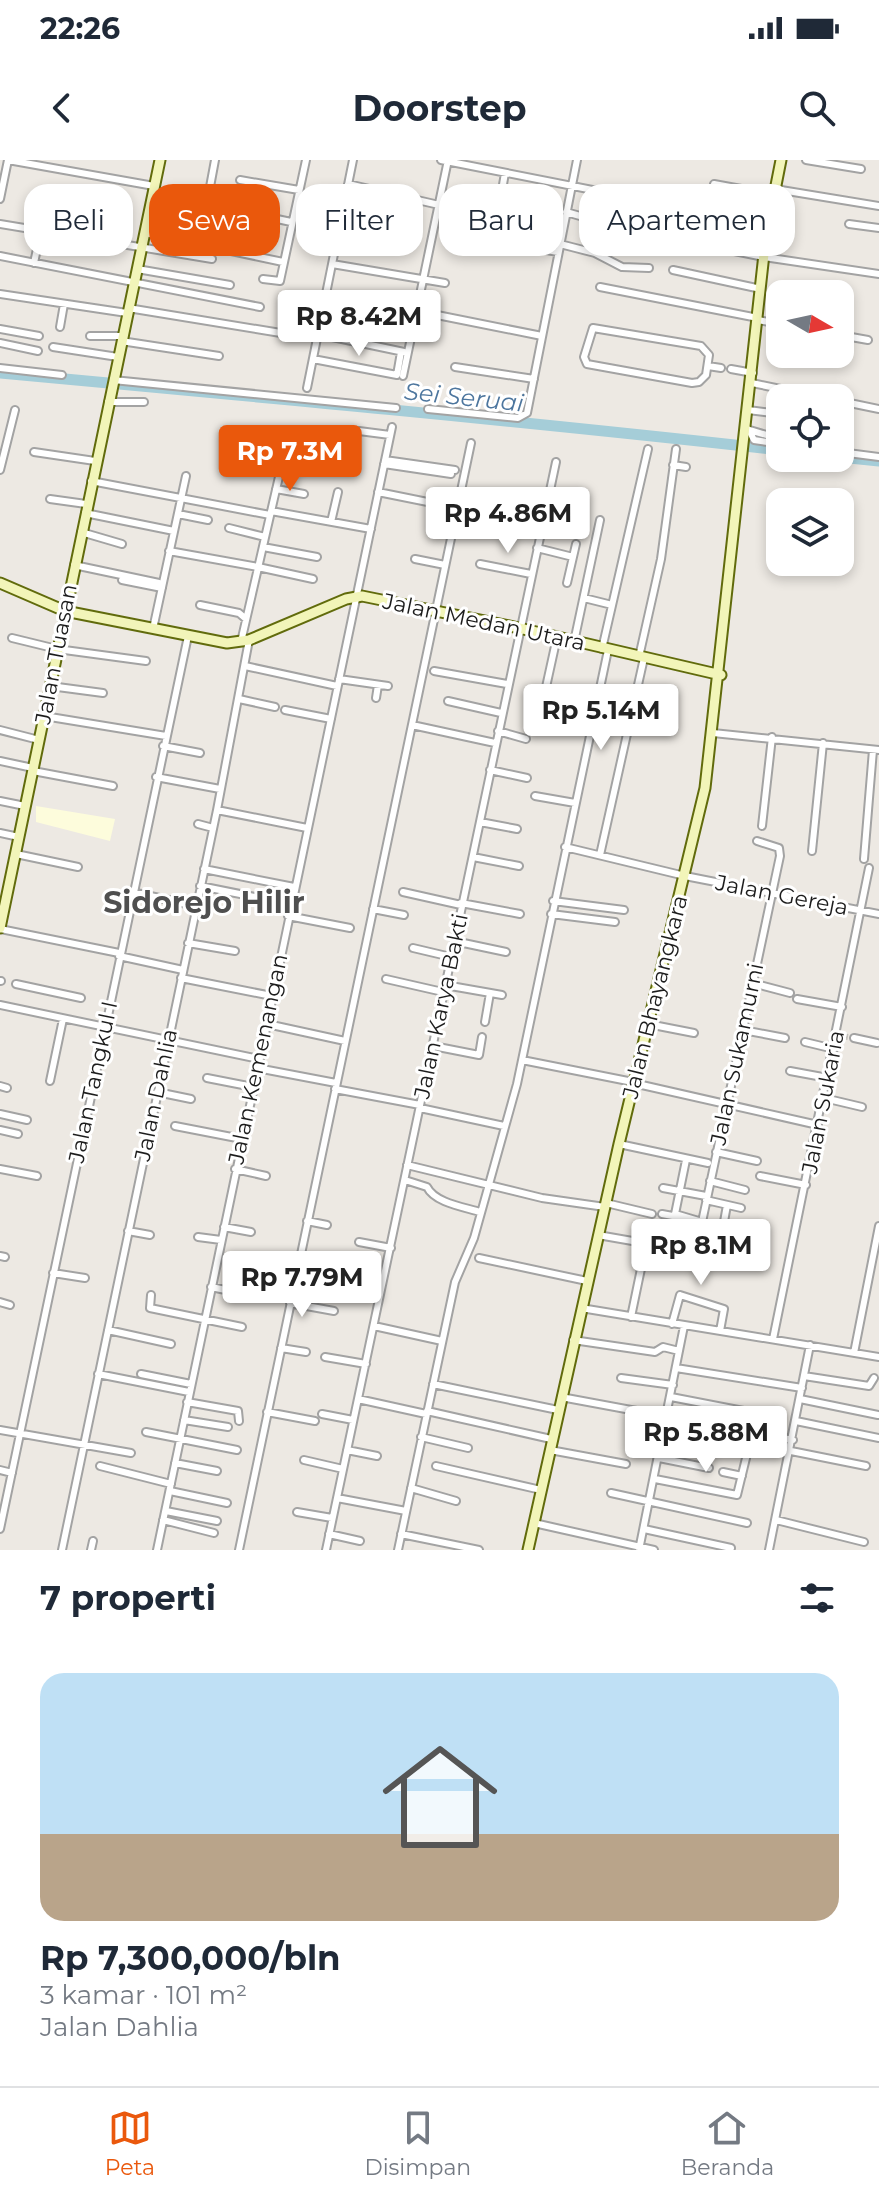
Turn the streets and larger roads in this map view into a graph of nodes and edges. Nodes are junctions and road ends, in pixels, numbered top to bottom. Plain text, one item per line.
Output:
1 (8, 160) edge
2 (160, 160) edge
3 (215, 160) edge
4 (306, 160) edge
5 (353, 160) edge
6 (577, 160) edge
7 (781, 160) edge
8 (806, 160) edge
9 (445, 161) edge
10 (861, 169) dead end
11 (505, 173) junction
12 (240, 180) dead end
13 (155, 184) edge
14 (211, 184) edge
15 (300, 184) edge
16 (348, 184) edge
17 (442, 184) edge
18 (503, 184) edge
19 (776, 184) edge
20 (571, 185) junction
21 (579, 187) edge
22 (149, 188) edge
23 (296, 189) edge
24 (795, 195) edge
25 (0, 199) edge
26 (423, 201) edge
27 (296, 202) edge
28 (439, 205) joint
29 (879, 206) edge
30 (149, 211) edge
31 (566, 212) junction
32 (280, 220) edge
33 (291, 222) junction
34 (0, 224) edge
35 (849, 224) dead end
36 (563, 227) edge
37 (24, 228) edge
38 (879, 228) edge
39 (144, 233) junction
40 (149, 234) edge
41 (133, 244) edge
42 (142, 245) junction
43 (563, 249) edge
44 (0, 256) edge
45 (35, 256) edge
46 (255, 256) edge
47 (334, 256) edge
48 (557, 256) edge
49 (764, 257) junction
50 (212, 259) dead end
51 (283, 262) junction
52 (34, 263) junction
53 (332, 264) junction
54 (649, 268) dead end
55 (137, 269) junction
56 (673, 270) dead end
57 (879, 274) edge
58 (263, 279) dead end
59 (423, 280) junction
60 (133, 283) junction
61 (445, 283) dead end
62 (230, 285) dead end
63 (600, 287) dead end
64 (761, 289) junction
65 (0, 294) edge
66 (64, 304) junction
67 (260, 307) dead end
68 (128, 311) junction
69 (417, 311) junction
70 (758, 319) junction
71 (766, 321) edge
72 (60, 327) dead end
73 (0, 329) edge
74 (318, 334) junction
75 (39, 336) dead end
76 (90, 336) dead end
77 (299, 336) dead end
78 (542, 336) junction
79 (854, 338) edge
80 (121, 339) junction
81 (868, 340) dead end
82 (0, 343) edge
83 (53, 347) dead end
84 (38, 351) dead end
85 (404, 352) junction
86 (219, 356) dead end
87 (118, 357) junction
88 (313, 359) junction
89 (708, 366) junction
90 (455, 367) dead end
91 (0, 368) edge
92 (721, 368) dead end
93 (731, 369) dead end
94 (62, 375) dead end
95 (403, 376) dead end
96 (752, 378) junction
97 (534, 379) junction
98 (112, 381) junction
99 (774, 384) edge
100 (307, 388) dead end
101 (109, 398) junction
102 (144, 402) dead end
103 (854, 404) edge
104 (396, 408) dead end
105 (428, 409) dead end
106 (879, 409) edge
107 (15, 410) dead end
108 (748, 410) junction
109 (766, 412) edge
110 (0, 422) edge
111 (11, 424) junction
112 (359, 431) dead end
113 (747, 432) junction
114 (766, 437) edge
115 (471, 443) dead end
116 (648, 449) dead end
117 (676, 449) dead end
118 (34, 452) dead end
119 (854, 454) edge
120 (879, 457) edge
121 (95, 461) junction
122 (384, 462) junction
123 (556, 462) dead end
124 (673, 465) junction
125 (686, 467) dead end
126 (281, 468) dead end
127 (0, 470) edge
128 (453, 472) dead end
129 (186, 476) dead end
130 (91, 481) junction
131 (276, 489) junction
132 (338, 492) dead end
133 (378, 492) junction
134 (304, 494) dead end
135 (182, 498) junction
136 (50, 499) dead end
137 (85, 508) junction
138 (457, 508) junction
139 (270, 513) junction
140 (178, 514) junction
141 (208, 520) dead end
142 (600, 520) dead end
143 (331, 522) junction
144 (229, 528) dead end
145 (371, 529) junction
146 (174, 531) junction
147 (81, 532) junction
148 (265, 537) junction
149 (122, 544) dead end
150 (576, 544) dead end
151 (263, 547) junction
152 (537, 548) junction
153 (169, 551) junction
154 (317, 557) dead end
155 (573, 557) junction
156 (415, 559) dead end
157 (480, 564) dead end
158 (74, 565) junction
159 (445, 565) junction
160 (258, 567) junction
161 (531, 574) junction
162 (313, 579) dead end
163 (122, 580) dead end
164 (0, 583) edge
165 (567, 583) dead end
166 (160, 586) junction
167 (357, 596) junction
168 (584, 598) junction
169 (200, 605) dead end
170 (612, 605) junction
171 (436, 610) junction
172 (65, 611) junction
173 (246, 619) junction
174 (519, 628) junction
175 (153, 629) junction
176 (188, 636) junction
177 (557, 637) junction
178 (12, 638) dead end
179 (245, 641) junction
180 (574, 642) junction
181 (57, 649) junction
182 (605, 649) junction
183 (641, 658) junction
184 (146, 661) dead end
185 (245, 666) junction
186 (434, 671) dead end
187 (721, 675) junction
188 (338, 682) junction
189 (507, 684) junction
190 (378, 685) junction
191 (50, 686) junction
192 (388, 686) dead end
193 (103, 693) dead end
194 (376, 698) dead end
195 (239, 699) junction
196 (448, 701) dead end
197 (275, 707) dead end
198 (285, 710) dead end
199 (501, 713) junction
200 (44, 716) junction
201 (331, 719) junction
202 (539, 719) dead end
203 (412, 725) junction
204 (0, 730) edge
205 (498, 731) junction
206 (713, 733) junction
207 (166, 736) junction
208 (772, 737) junction
209 (526, 739) dead end
210 (39, 740) junction
211 (495, 743) junction
212 (823, 743) junction
213 (163, 746) junction
214 (876, 750) edge
215 (200, 753) dead end
216 (0, 761) edge
217 (33, 770) junction
218 (490, 770) junction
219 (156, 777) junction
220 (527, 778) dead end
221 (113, 786) dead end
222 (220, 789) junction
223 (535, 796) dead end
224 (0, 801) edge
225 (575, 803) junction
226 (25, 806) junction
227 (217, 810) junction
228 (480, 822) junction
229 (198, 824) dead end
230 (762, 826) dead end
231 (213, 828) junction
232 (307, 828) junction
233 (517, 829) dead end
234 (0, 833) edge
235 (19, 837) junction
236 (757, 841) dead end
237 (565, 847) junction
238 (812, 851) dead end
239 (16, 854) junction
240 (600, 855) junction
241 (473, 857) junction
242 (864, 859) dead end
243 (519, 866) dead end
244 (78, 867) dead end
245 (869, 868) dead end
246 (204, 869) junction
247 (685, 876) junction
248 (200, 886) junction
249 (294, 887) junction
250 (132, 892) junction
251 (403, 892) dead end
252 (771, 893) junction
253 (553, 901) junction
254 (290, 904) junction
255 (461, 904) junction
256 (196, 906) junction
257 (373, 909) junction
258 (624, 910) dead end
259 (860, 911) junction
260 (520, 914) dead end
261 (551, 914) junction
262 (879, 914) edge
263 (404, 915) dead end
264 (288, 916) junction
265 (615, 922) dead end
266 (0, 928) edge
267 (350, 928) dead end
268 (454, 941) junction
269 (188, 943) junction
270 (413, 948) dead end
271 (235, 951) dead end
272 (506, 952) dead end
273 (119, 955) junction
274 (451, 957) junction
275 (183, 970) junction
276 (181, 978) junction
277 (386, 979) dead end
278 (752, 983) junction
279 (16, 984) dead end
280 (444, 989) junction
281 (490, 993) junction
282 (790, 993) dead end
283 (502, 995) dead end
284 (272, 996) junction
285 (81, 998) dead end
286 (797, 999) dead end
287 (0, 1005) edge
288 (842, 1007) junction
289 (63, 1019) junction
290 (485, 1022) dead end
291 (267, 1024) junction
292 (648, 1024) junction
293 (104, 1027) junction
294 (743, 1030) junction
295 (694, 1033) dead end
296 (482, 1037) dead end
297 (785, 1038) dead end
298 (854, 1038) tunnel mouth
299 (167, 1041) junction
300 (345, 1041) junction
301 (805, 1042) dead end
302 (877, 1043) edge
303 (433, 1046) junction
304 (834, 1049) junction
305 (259, 1059) junction
306 (522, 1060) junction
307 (257, 1068) junction
308 (790, 1071) dead end
309 (207, 1078) dead end
310 (828, 1078) junction
311 (50, 1081) dead end
312 (633, 1083) junction
313 (336, 1086) junction
314 (253, 1087) junction
315 (157, 1092) junction
316 (824, 1098) junction
317 (191, 1099) dead end
318 (420, 1107) junction
319 (726, 1107) junction
320 (862, 1107) dead end
321 (0, 1114) edge
322 (27, 1120) dead end
323 (818, 1125) junction
324 (175, 1126) dead end
325 (504, 1126) junction
326 (0, 1130) edge
327 (18, 1134) dead end
328 (242, 1139) junction
329 (619, 1144) junction
330 (716, 1152) junction
331 (686, 1160) junction
332 (757, 1161) dead end
333 (708, 1163) dead end
334 (407, 1165) junction
335 (0, 1169) edge
336 (235, 1169) junction
337 (37, 1176) dead end
338 (266, 1176) dead end
339 (760, 1176) dead end
340 (405, 1180) junction
341 (710, 1181) junction
342 (488, 1183) junction
343 (806, 1185) junction
344 (663, 1188) dead end
345 (745, 1190) dead end
346 (680, 1191) junction
347 (706, 1198) junction
348 (605, 1205) junction
349 (727, 1205) junction
350 (741, 1208) dead end
351 (480, 1212) junction
352 (652, 1214) dead end
353 (662, 1214) dead end
354 (678, 1217) junction
355 (307, 1221) junction
356 (327, 1225) dead end
357 (879, 1226) edge
358 (224, 1227) junction
359 (128, 1231) junction
360 (251, 1232) dead end
361 (150, 1235) dead end
362 (598, 1235) junction
363 (198, 1237) dead end
364 (221, 1240) junction
365 (359, 1242) dead end
366 (712, 1246) dead end
367 (391, 1248) junction
368 (684, 1250) dead end
369 (479, 1258) dead end
370 (642, 1264) dead end
371 (53, 1273) junction
372 (85, 1278) dead end
373 (587, 1281) junction
374 (254, 1286) dead end
375 (211, 1287) junction
376 (240, 1293) dead end
377 (292, 1294) junction
378 (151, 1295) dead end
379 (0, 1302) edge
380 (290, 1303) junction
381 (10, 1305) dead end
382 (581, 1308) junction
383 (334, 1311) dead end
384 (631, 1317) junction
385 (205, 1318) junction
386 (672, 1324) junction
387 (374, 1326) junction
388 (684, 1326) junction
389 (242, 1327) dead end
390 (108, 1330) junction
391 (720, 1331) junction
392 (773, 1339) junction
393 (573, 1340) junction
394 (442, 1341) junction
395 (171, 1344) dead end
396 (810, 1345) junction
397 (281, 1348) junction
398 (679, 1351) junction
399 (306, 1352) dead end
400 (854, 1353) junction
401 (325, 1357) dead end
402 (879, 1357) edge
403 (366, 1364) junction
404 (676, 1368) junction
405 (98, 1374) junction
406 (141, 1374) dead end
407 (804, 1376) junction
408 (621, 1378) dead end
409 (874, 1378) dead end
410 (433, 1384) junction
411 (673, 1385) junction
412 (190, 1388) junction
413 (802, 1388) junction
414 (561, 1397) junction
415 (671, 1397) junction
416 (358, 1399) junction
417 (800, 1399) junction
418 (187, 1402) junction
419 (558, 1410) junction
420 (267, 1412) junction
421 (426, 1413) junction
422 (322, 1414) dead end
423 (759, 1414) dead end
424 (878, 1415) edge
425 (666, 1417) junction
426 (184, 1420) junction
427 (353, 1420) junction
428 (239, 1421) dead end
429 (315, 1421) dead end
430 (796, 1421) junction
431 (228, 1427) dead end
432 (0, 1430) edge
433 (146, 1432) dead end
434 (20, 1435) junction
435 (421, 1437) junction
436 (879, 1438) edge
437 (180, 1439) junction
438 (793, 1440) junction
439 (83, 1444) junction
440 (550, 1444) junction
441 (468, 1448) dead end
442 (237, 1450) dead end
443 (347, 1450) junction
444 (791, 1451) junction
445 (131, 1453) dead end
446 (747, 1454) dead end
447 (377, 1456) dead end
448 (659, 1458) junction
449 (304, 1460) dead end
450 (175, 1463) junction
451 (626, 1464) dead end
452 (100, 1466) dead end
453 (436, 1466) dead end
454 (866, 1466) dead end
455 (709, 1468) dead end
456 (343, 1469) junction
457 (0, 1470) edge
458 (217, 1471) dead end
459 (723, 1472) dead end
460 (12, 1473) junction
461 (742, 1476) junction
462 (655, 1479) junction
463 (170, 1488) junction
464 (411, 1488) junction
465 (541, 1490) junction
466 (611, 1493) dead end
467 (337, 1498) junction
468 (456, 1501) dead end
469 (650, 1502) junction
470 (227, 1503) dead end
471 (166, 1511) junction
472 (406, 1511) junction
473 (297, 1512) dead end
474 (332, 1518) junction
475 (163, 1520) junction
476 (776, 1520) junction
477 (217, 1521) dead end
478 (534, 1523) junction
479 (747, 1523) dead end
480 (0, 1529) edge
481 (644, 1529) junction
482 (214, 1533) dead end
483 (329, 1534) junction
484 (401, 1534) junction
485 (93, 1541) dead end
486 (360, 1541) dead end
487 (864, 1542) dead end
488 (639, 1548) edge
489 (731, 1548) dead end
490 (62, 1550) edge
491 (91, 1550) edge
492 (157, 1550) edge
493 (239, 1550) edge
494 (326, 1550) edge
495 (398, 1550) edge
496 (479, 1550) edge
497 (528, 1550) edge
498 (654, 1550) edge
499 (769, 1550) edge

1 - 22 street
1 - 25 street
2 - 13 street, Jalan Tuasan
3 - 14 street
4 - 15 street
5 - 16 street
6 - 20 street
7 - 19 street, Jalan Bhayangkara
8 - 10 street
9 - 11 street
9 - 17 street
11 - 18 street
11 - 20 street
12 - 23 street
20 - 21 street
20 - 31 street
24 - 29 street
26 - 28 street
27 - 33 street
28 - 59 street
30 - 39 street, Jalan Tuasan
31 - 36 street
31 - 49 street
32 - 33 street
33 - 51 street
34 - 37 street
35 - 38 street
39 - 40 street
39 - 42 street, Jalan Tuasan
41 - 42 street
42 - 50 street
42 - 55 street, Jalan Tuasan
43 - 54 street
44 - 52 street
45 - 52 street
46 - 51 street
47 - 53 street
48 - 78 street
49 - 57 street
49 - 64 street, Jalan Bhayangkara
51 - 58 street
52 - 60 street
53 - 59 street
53 - 74 street
55 - 60 street, Jalan Tuasan
55 - 62 street
56 - 64 street
59 - 61 street
59 - 69 street
60 - 67 street
60 - 68 street, Jalan Tuasan
63 - 70 street
64 - 70 street, Jalan Bhayangkara
65 - 66 street
66 - 68 street
66 - 72 street
68 - 77 street
68 - 80 street, Jalan Tuasan
69 - 78 street
69 - 85 street
70 - 71 street
70 - 96 street, Jalan Bhayangkara
73 - 75 street
74 - 85 street
74 - 88 street
76 - 80 street
78 - 97 street
79 - 81 street
80 - 86 street
80 - 87 street, Jalan Tuasan
82 - 84 street
83 - 87 street
85 - 88 street
85 - 95 street
87 - 98 street, Jalan Tuasan
88 - 100 street
89 - 89 street
89 - 92 street
90 - 97 street
91 - 94 street
93 - 96 street
96 - 99 street
96 - 108 street, Jalan Bhayangkara
97 - 105 street
98 - 101 street, Jalan Tuasan
98 - 104 street
101 - 102 street
101 - 121 street, Jalan Tuasan
103 - 106 street
107 - 111 street
108 - 109 street
108 - 113 street, Jalan Bhayangkara
110 - 111 street
111 - 127 street
112 - 122 street, Jalan Kemenangan
113 - 114 street
113 - 187 street, Jalan Bhayangkara
115 - 138 street
116 - 170 street
117 - 124 street
118 - 121 street
119 - 120 street
121 - 130 street, Jalan Tuasan
122 - 128 street
122 - 133 street, Jalan Kemenangan
123 - 152 street, Jalan Karya Bakti
124 - 125 street
124 - 183 street
126 - 131 street, Jalan Dahlia
129 - 135 street
130 - 135 street
130 - 137 street, Jalan Tuasan
131 - 134 street
131 - 139 street, Jalan Dahlia
132 - 143 street
133 - 138 street
133 - 145 street, Jalan Kemenangan
135 - 139 street
135 - 140 street
136 - 137 street
137 - 146 street
137 - 147 street, Jalan Tuasan
138 - 159 street
139 - 143 street
139 - 148 street, Jalan Dahlia
140 - 141 street
140 - 146 street
142 - 168 street
143 - 145 street
144 - 148 street
145 - 167 street, Jalan Kemenangan
146 - 153 street
147 - 149 street
147 - 158 street, Jalan Tuasan
148 - 151 street, Jalan Dahlia
150 - 155 street
151 - 154 street
151 - 160 street, Jalan Dahlia
152 - 155 street
152 - 161 street, Jalan Karya Bakti
153 - 160 street
153 - 166 street
155 - 165 street
156 - 159 street
157 - 161 street
158 - 166 street
158 - 172 street, Jalan Tuasan
159 - 171 street
160 - 162 street
160 - 173 street, Jalan Dahlia
161 - 174 street, Jalan Karya Bakti
163 - 166 street
164 - 172 street, Jalan Medan Utara
166 - 175 street
167 - 171 street, Jalan Medan Utara
167 - 179 street, Jalan Medan Utara
167 - 188 street, Jalan Kemenangan
168 - 170 street
168 - 180 street
169 - 173 street
170 - 182 street
171 - 174 street, Jalan Medan Utara
171 - 203 street
172 - 175 street, Jalan Medan Utara
172 - 181 street, Jalan Tuasan
173 - 179 street, Jalan Dahlia
174 - 177 street, Jalan Medan Utara
174 - 189 street, Jalan Karya Bakti
175 - 176 street, Jalan Medan Utara
176 - 179 street, Jalan Medan Utara
176 - 207 street, Jalan Tangkul I
177 - 180 street, Jalan Medan Utara
177 - 202 street
178 - 181 street
179 - 185 street, Jalan Dahlia
180 - 182 street, Jalan Medan Utara
181 - 184 street
181 - 191 street, Jalan Tuasan
182 - 183 street, Jalan Medan Utara
182 - 225 street
183 - 187 street, Jalan Medan Utara
183 - 240 street
185 - 188 street
185 - 195 street, Jalan Dahlia
186 - 189 street
187 - 206 street, Jalan Bhayangkara
188 - 190 street
188 - 201 street, Jalan Kemenangan
189 - 199 street, Jalan Karya Bakti
190 - 192 street
190 - 194 street
191 - 193 street
191 - 200 street, Jalan Tuasan
195 - 197 street
195 - 222 street, Jalan Dahlia
196 - 199 street
198 - 201 street
199 - 205 street, Jalan Karya Bakti
200 - 207 street
200 - 210 street, Jalan Tuasan
201 - 232 street, Jalan Kemenangan
203 - 211 street
203 - 257 street
204 - 210 street
205 - 209 street
205 - 211 street, Jalan Karya Bakti
206 - 208 street
206 - 247 street, Jalan Bhayangkara
207 - 213 street, Jalan Tangkul I
208 - 212 street
208 - 230 street
210 - 217 street, Jalan Tuasan
211 - 218 street, Jalan Karya Bakti
212 - 214 street
212 - 238 street
213 - 215 street
213 - 219 street, Jalan Tangkul I
214 - 242 street
216 - 217 street
217 - 221 street
217 - 226 street, Jalan Tuasan
218 - 220 street
218 - 228 street, Jalan Karya Bakti
219 - 222 street
219 - 250 street, Jalan Tangkul I
222 - 227 street, Jalan Dahlia
223 - 225 street
224 - 226 street
225 - 237 street
226 - 235 street, Jalan Tuasan
227 - 231 street, Jalan Dahlia
227 - 232 street
228 - 233 street
228 - 241 street, Jalan Karya Bakti
229 - 231 street
231 - 246 street, Jalan Dahlia
232 - 249 street, Jalan Kemenangan
234 - 235 street
235 - 239 street, Jalan Tuasan
236 - 252 street, Jalan Sukamurni
237 - 240 street, Jalan Gereja
237 - 253 street
239 - 244 street
239 - 266 street, Jalan Tuasan
240 - 247 street, Jalan Gereja
241 - 243 street
241 - 255 street, Jalan Karya Bakti
245 - 259 street, Jalan Sukaria
246 - 248 street, Jalan Dahlia
246 - 249 street
247 - 252 street, Jalan Gereja
247 - 292 street, Jalan Bhayangkara
248 - 254 street
248 - 256 street, Jalan Dahlia
249 - 254 street, Jalan Kemenangan
250 - 256 street
250 - 273 street, Jalan Tangkul I
251 - 255 street
252 - 259 street, Jalan Gereja
252 - 278 street, Jalan Sukamurni
253 - 258 street
253 - 261 street
254 - 264 street, Jalan Kemenangan
255 - 260 street
255 - 268 street, Jalan Karya Bakti
256 - 269 street, Jalan Dahlia
257 - 263 street
257 - 300 street
259 - 262 street, Jalan Gereja
259 - 288 street, Jalan Sukaria
261 - 265 street
261 - 306 street
264 - 267 street
264 - 284 street, Jalan Kemenangan
266 - 273 street
268 - 272 street
268 - 274 street, Jalan Karya Bakti
269 - 271 street
269 - 275 street, Jalan Dahlia
270 - 274 street
273 - 275 street
273 - 293 street, Jalan Tangkul I
274 - 280 street, Jalan Karya Bakti
275 - 276 street, Jalan Dahlia
276 - 284 street
276 - 299 street, Jalan Dahlia
277 - 280 street
278 - 282 street
278 - 294 street, Jalan Sukamurni
279 - 285 street
280 - 281 street
280 - 303 street, Jalan Karya Bakti
281 - 283 street
281 - 290 street
284 - 291 street, Jalan Kemenangan
286 - 288 street
287 - 289 street
288 - 304 street, Jalan Sukaria
289 - 293 street
289 - 311 street
291 - 300 street
291 - 305 street, Jalan Kemenangan
292 - 295 street
292 - 312 street, Jalan Bhayangkara
293 - 299 street
293 - 371 street, Jalan Tangkul I
294 - 297 street
294 - 319 street, Jalan Sukamurni
296 - 303 street
298 - 302 street
299 - 305 street
299 - 315 street, Jalan Dahlia
300 - 313 street
301 - 304 street
303 - 318 street, Jalan Karya Bakti
304 - 310 street, Jalan Sukaria
305 - 307 street, Jalan Kemenangan
306 - 312 street
306 - 325 street
307 - 313 street
307 - 314 street, Jalan Kemenangan
308 - 310 street
309 - 314 street
310 - 316 street, Jalan Sukaria
312 - 319 street
312 - 329 street, Jalan Bhayangkara
313 - 318 street
313 - 355 street
314 - 328 street, Jalan Kemenangan
315 - 317 street
315 - 359 street, Jalan Dahlia
316 - 320 street
316 - 323 street, Jalan Sukaria
318 - 325 street
318 - 334 street, Jalan Karya Bakti
319 - 323 street
319 - 330 street, Jalan Sukamurni
321 - 322 street
323 - 343 street, Jalan Sukaria
324 - 328 street
325 - 342 street
326 - 327 street
328 - 336 street, Jalan Kemenangan
329 - 331 street
329 - 348 street, Jalan Bhayangkara
330 - 332 street
330 - 341 street, Jalan Sukamurni
331 - 333 street
331 - 346 street
334 - 340 street, Jalan Karya Bakti
334 - 342 street
335 - 337 street
336 - 338 street
336 - 358 street, Jalan Kemenangan
339 - 343 street
340 - 351 street
340 - 367 street, Jalan Karya Bakti
341 - 345 street
341 - 347 street, Jalan Sukamurni
342 - 348 street
342 - 351 street
343 - 392 street, Jalan Sukaria
344 - 346 street
346 - 347 street
346 - 354 street
347 - 349 street
347 - 354 street, Jalan Sukamurni
348 - 352 street
348 - 362 street, Jalan Bhayangkara
349 - 350 street
349 - 366 street
351 - 394 street
353 - 354 street
355 - 356 street
355 - 377 street
357 - 400 street
358 - 360 street
358 - 364 street, Jalan Kemenangan
359 - 361 street
359 - 390 street, Jalan Dahlia
362 - 368 street
362 - 373 street, Jalan Bhayangkara
363 - 364 street
364 - 375 street, Jalan Kemenangan
365 - 367 street
367 - 387 street, Jalan Karya Bakti
369 - 373 street
370 - 384 street
371 - 372 street
371 - 434 street, Jalan Tangkul I
373 - 382 street, Jalan Bhayangkara
374 - 377 street
375 - 376 street
375 - 385 street, Jalan Kemenangan
377 - 380 street
378 - 385 street
379 - 381 street
380 - 383 street
380 - 397 street
382 - 384 street
382 - 393 street, Jalan Bhayangkara
384 - 386 street
385 - 389 street
385 - 412 street, Jalan Kemenangan
386 - 388 street
386 - 391 street
387 - 394 street
387 - 403 street, Jalan Karya Bakti
388 - 391 street
388 - 398 street
390 - 395 street
390 - 405 street, Jalan Dahlia
391 - 392 street
392 - 396 street
393 - 398 street
393 - 414 street, Jalan Bhayangkara
394 - 410 street
396 - 400 street
396 - 407 street
397 - 399 street
397 - 420 street
398 - 404 street
400 - 402 street
401 - 403 street
403 - 416 street, Jalan Karya Bakti
404 - 411 street
404 - 413 street
405 - 412 street
405 - 439 street, Jalan Dahlia
406 - 412 street
407 - 409 street
407 - 413 street
408 - 411 street
410 - 419 street
410 - 421 street
411 - 415 street
412 - 418 street, Jalan Kemenangan
413 - 417 street
414 - 419 street, Jalan Bhayangkara
414 - 425 street
415 - 423 street
415 - 425 street
416 - 421 street
416 - 427 street, Jalan Karya Bakti
417 - 424 street
417 - 430 street
418 - 426 street, Jalan Kemenangan
418 - 428 street
419 - 440 street, Jalan Bhayangkara
420 - 429 street
420 - 493 street
421 - 435 street
421 - 440 street
422 - 427 street
425 - 438 street
425 - 448 street
426 - 431 street
426 - 437 street, Jalan Kemenangan
427 - 443 street, Jalan Karya Bakti
430 - 436 street
430 - 438 street
432 - 434 street
433 - 437 street
434 - 439 street
434 - 460 street, Jalan Tangkul I
435 - 441 street
435 - 464 street
437 - 442 street
437 - 450 street, Jalan Kemenangan
438 - 444 street
439 - 445 street
439 - 490 street, Jalan Dahlia
440 - 451 street
440 - 465 street, Jalan Bhayangkara
443 - 447 street
443 - 456 street, Jalan Karya Bakti
444 - 454 street
444 - 476 street
446 - 461 street
448 - 455 street
448 - 462 street
449 - 456 street
450 - 458 street
450 - 463 street, Jalan Kemenangan
452 - 463 street
453 - 465 street
456 - 467 street, Jalan Karya Bakti
457 - 460 street
459 - 461 street
460 - 480 street, Jalan Tangkul I
461 - 462 street
462 - 469 street
463 - 470 street
463 - 471 street, Jalan Kemenangan
464 - 468 street
464 - 472 street
465 - 478 street, Jalan Bhayangkara
466 - 469 street
467 - 472 street
467 - 474 street, Jalan Karya Bakti
469 - 479 street
469 - 481 street
471 - 475 street, Jalan Kemenangan
471 - 477 street
472 - 484 street
473 - 474 street
474 - 483 street, Jalan Karya Bakti
475 - 482 street
475 - 492 street, Jalan Kemenangan
476 - 487 street
476 - 499 street
478 - 488 street
478 - 497 street, Jalan Bhayangkara
481 - 488 street
481 - 489 street
483 - 486 street
483 - 494 street, Jalan Karya Bakti
484 - 495 street
484 - 496 street
485 - 491 street
488 - 498 street

